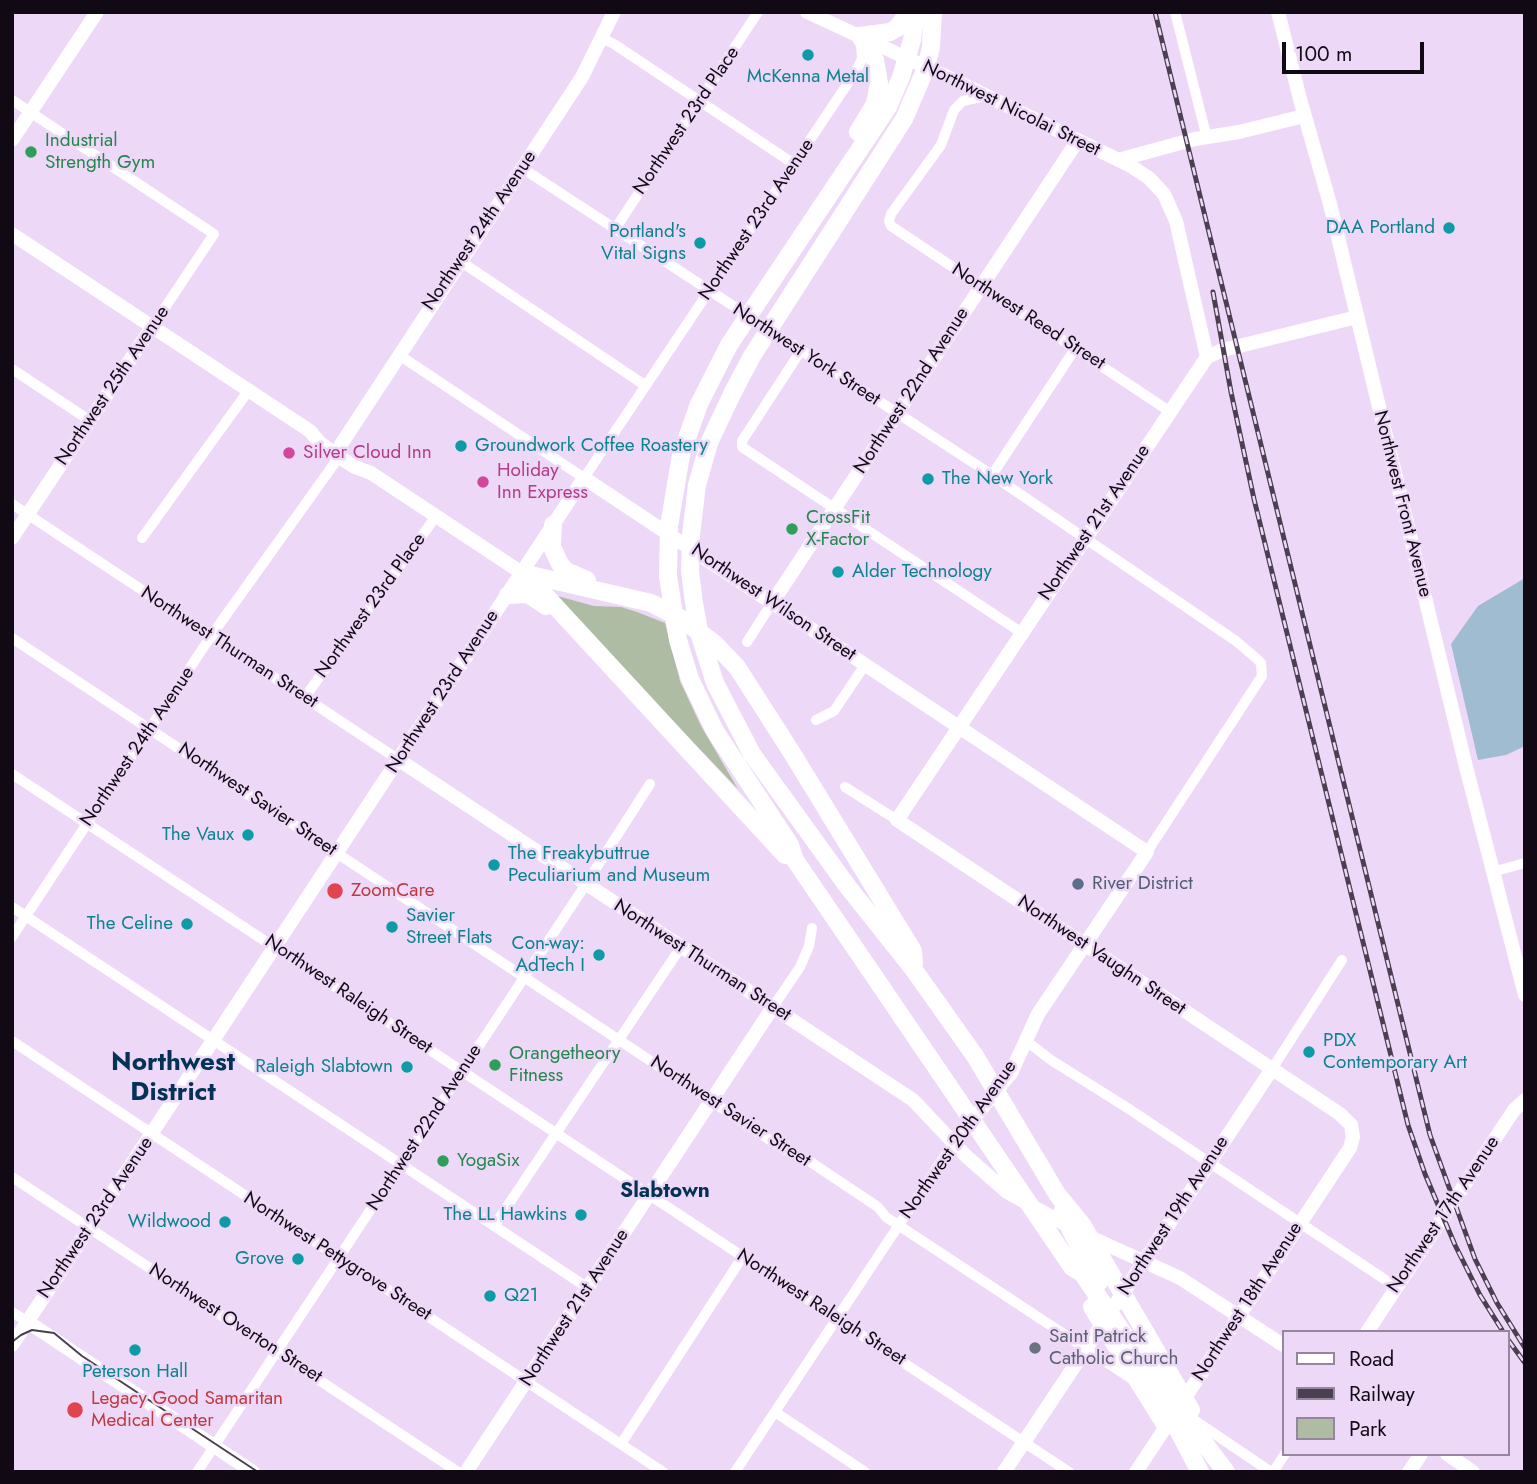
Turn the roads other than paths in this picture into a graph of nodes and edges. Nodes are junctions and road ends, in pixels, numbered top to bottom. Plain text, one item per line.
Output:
1 (97, 12) edge
2 (614, 12) edge
3 (758, 12) edge
4 (807, 12) edge
5 (909, 12) edge
6 (916, 12) edge
7 (933, 12) edge
8 (1175, 12) edge
9 (1278, 12) edge
10 (860, 36) junction
11 (601, 38) junction
12 (906, 59) junction
13 (926, 68) junction
14 (985, 96) junction
15 (12, 100) edge
16 (700, 102) junction
17 (31, 112) junction
18 (1304, 116) junction
19 (1207, 138) junction
20 (12, 140) edge
21 (1078, 141) junction
22 (1118, 160) junction
23 (794, 164) junction
24 (522, 168) junction
25 (830, 191) junction
26 (615, 229) junction
27 (12, 234) edge
28 (460, 261) junction
29 (981, 287) junction
30 (709, 292) junction
31 (1357, 317) junction
32 (152, 327) junction
33 (1075, 349) junction
34 (800, 352) junction
35 (399, 355) junction
36 (1207, 357) junction
37 (12, 369) edge
38 (646, 386) junction
39 (248, 390) junction
40 (1169, 411) junction
41 (898, 414) junction
42 (89, 420) junction
43 (339, 451) junction
44 (992, 475) junction
45 (584, 478) junction
46 (12, 505) edge
47 (834, 510) junction
48 (28, 515) junction
49 (437, 515) junction
50 (553, 525) junction
51 (12, 538) edge
52 (142, 538) dead end
53 (1084, 538) junction
54 (522, 573) junction
55 (508, 595) junction
56 (625, 597) junction
57 (772, 603) junction
58 (1022, 633) junction
59 (211, 636) junction
60 (12, 638) edge
61 (747, 642) dead end
62 (1261, 663) joint
63 (865, 665) junction
64 (617, 673) junction
65 (305, 697) junction
66 (816, 720) dead end
67 (959, 727) junction
68 (150, 729) junction
69 (399, 760) junction
70 (12, 774) edge
71 (650, 784) dead end
72 (845, 787) dead end
73 (897, 820) junction
74 (87, 824) junction
75 (1147, 852) junction
76 (337, 853) junction
77 (794, 860) junction
78 (1525, 863) edge
79 (1492, 872) junction
80 (586, 884) junction
81 (12, 907) edge
82 (26, 916) junction
83 (812, 928) dead end
84 (12, 937) edge
85 (1085, 945) junction
86 (275, 947) junction
87 (681, 947) junction
88 (1342, 960) dead end
89 (914, 970) junction
90 (524, 978) junction
91 (1525, 995) edge
92 (773, 1007) junction
93 (214, 1040) junction
94 (618, 1040) junction
95 (1025, 1040) junction
96 (12, 1041) edge
97 (1272, 1069) junction
98 (462, 1071) junction
99 (1525, 1100) edge
100 (712, 1101) junction
101 (1352, 1130) joint
102 (555, 1132) junction
103 (152, 1134) junction
104 (954, 1142) junction
105 (1209, 1163) junction
106 (401, 1164) junction
107 (12, 1177) edge
108 (1057, 1194) junction
109 (650, 1195) junction
110 (1300, 1223) junction
111 (898, 1225) junction
112 (494, 1226) junction
113 (90, 1228) junction
114 (743, 1256) junction
115 (339, 1259) junction
116 (1144, 1261) junction
117 (1072, 1267) junction
118 (1396, 1287) junction
119 (588, 1288) junction
120 (12, 1311) edge
121 (1240, 1316) junction
122 (836, 1319) junction
123 (27, 1322) junction
124 (1368, 1330) edge
125 (1282, 1344) edge
126 (12, 1345) edge
127 (1086, 1348) junction
128 (277, 1351) junction
129 (526, 1381) junction
130 (1177, 1409) junction
131 (775, 1412) junction
132 (1024, 1442) junction
133 (621, 1444) junction
134 (214, 1446) junction
135 (1284, 1456) edge
136 (1420, 1456) edge
137 (1450, 1456) edge
138 (197, 1472) edge
139 (253, 1472) edge
140 (458, 1472) edge
141 (466, 1472) edge
142 (663, 1472) edge
143 (735, 1472) edge
144 (865, 1472) edge
145 (1004, 1472) edge
146 (1069, 1472) edge
147 (1136, 1472) edge
148 (1192, 1472) edge
149 (1200, 1472) edge
150 (1229, 1472) edge
151 (1272, 1472) edge
152 (1409, 1472) edge
153 (1473, 1472) edge

1 - 17 street
2 - 11 street, Northwest 24th Avenue
3 - 16 street, Northwest 23rd Place
4 - 10 street, Northwest Nicolai Street
5 - 10 highway
6 - 12 highway
7 - 13 highway
8 - 19 street
9 - 18 street, Northwest Front Avenue
10 - 12 street, Northwest Nicolai Street
10 - 23 street, Northwest 23rd Avenue
10 - 25 highway
11 - 16 street
11 - 24 street, Northwest 24th Avenue
12 - 13 street, Northwest Nicolai Street
12 - 25 highway
13 - 14 street, Northwest Nicolai Street
13 - 89 highway
14 - 21 street, Northwest Nicolai Street
14 - 29 street, Northwest Reed Street
15 - 17 street
16 - 23 street
16 - 26 street, Northwest 23rd Place
17 - 20 street
17 - 32 street, Northwest 25th Avenue
18 - 19 street, Northwest Nicolai Street
18 - 31 street, Northwest Front Avenue
19 - 22 street, Northwest Nicolai Street
21 - 22 street, Northwest Nicolai Street
21 - 29 street, Northwest 22nd Avenue
22 - 36 street
23 - 30 street, Northwest 23rd Avenue
24 - 26 street, Northwest York Street
24 - 28 street, Northwest 24th Avenue
25 - 77 highway
26 - 30 street, Northwest York Street
27 - 32 street
28 - 35 street, Northwest 24th Avenue
28 - 38 street
29 - 33 street, Northwest Reed Street
29 - 41 street, Northwest 22nd Avenue
30 - 34 street, Northwest York Street
30 - 38 street, Northwest 23rd Avenue
31 - 36 street
31 - 79 street, Northwest Front Avenue
32 - 39 street
32 - 42 street, Northwest 25th Avenue
33 - 40 street, Northwest Reed Street
33 - 44 street
34 - 41 street, Northwest York Street
34 - 47 street
35 - 43 street, Northwest 24th Avenue
35 - 45 street, Northwest Wilson Street
36 - 40 street, Northwest 21st Avenue
37 - 42 street
38 - 45 street, Northwest 23rd Avenue
39 - 43 street
39 - 52 street
40 - 53 street, Northwest 21st Avenue
41 - 44 street, Northwest York Street
41 - 47 street, Northwest 22nd Avenue
42 - 48 street, Northwest 25th Avenue
43 - 49 street
43 - 59 street, Northwest 24th Avenue
44 - 53 street, Northwest York Street
45 - 50 street, Northwest 23rd Avenue
45 - 57 street, Northwest Wilson Street
46 - 48 street, Northwest Thurman Street
47 - 57 street, Northwest 22nd Avenue
47 - 58 street
48 - 51 street, Northwest 25th Avenue
48 - 59 street, Northwest Thurman Street
49 - 54 street
49 - 65 street, Northwest 23rd Place
50 - 54 street, Northwest 23rd Avenue
50 - 56 highway
53 - 58 street, Northwest 21st Avenue
53 - 62 street, Northwest York Street
54 - 55 street, Northwest 23rd Avenue
54 - 56 highway
54 - 64 highway
55 - 64 highway
55 - 69 street, Northwest 23rd Avenue
56 - 89 highway
57 - 61 street, Northwest 22nd Avenue
57 - 63 street, Northwest Wilson Street
58 - 67 street, Northwest 21st Avenue
59 - 65 street, Northwest Thurman Street
59 - 68 street, Northwest 24th Avenue
60 - 68 street, Northwest Savier Street
62 - 75 street, Northwest 20th Avenue
63 - 66 street
63 - 67 street, Northwest Wilson Street
64 - 77 highway
65 - 69 street, Northwest Thurman Street
67 - 73 street, Northwest 21st Avenue
67 - 75 street, Northwest Wilson Street
68 - 74 street, Northwest 24th Avenue
68 - 76 street, Northwest Savier Street
69 - 76 street, Northwest 23rd Avenue
69 - 80 street, Northwest Thurman Street
70 - 74 street, Northwest Raleigh Street
71 - 80 street, Northwest 22nd Avenue
72 - 73 street, Northwest Vaughn Street
73 - 85 street, Northwest Vaughn Street
74 - 82 street, Northwest 24th Avenue
74 - 86 street, Northwest Raleigh Street
75 - 85 street, Northwest 20th Avenue
76 - 86 street, Northwest 23rd Avenue
76 - 90 street, Northwest Savier Street
77 - 117 highway
78 - 79 street
79 - 91 street, Northwest Front Avenue
80 - 87 street, Northwest Thurman Street
80 - 90 street, Northwest 22nd Avenue
81 - 82 street
82 - 84 street, Northwest 24th Avenue
82 - 93 street
83 - 92 street, Northwest 21st Avenue
85 - 95 street, Northwest 20th Avenue
85 - 97 street, Northwest Vaughn Street
86 - 93 street, Northwest 23rd Avenue
86 - 98 street, Northwest Raleigh Street
87 - 92 street, Northwest Thurman Street
87 - 94 street
88 - 97 street, Northwest 19th Avenue
89 - 108 highway
90 - 94 street, Northwest Savier Street
90 - 98 street, Northwest 22nd Avenue
92 - 100 street, Northwest 21st Avenue
92 - 104 street, Northwest Thurman Street
93 - 103 street, Northwest 23rd Avenue
93 - 106 street
94 - 100 street, Northwest Savier Street
94 - 102 street
95 - 104 street, Northwest 20th Avenue
95 - 105 street
96 - 103 street, Northwest Pettygrove Street
97 - 101 street, Northwest Vaughn Street
97 - 105 street, Northwest 19th Avenue
98 - 102 street, Northwest Raleigh Street
98 - 106 street, Northwest 22nd Avenue
99 - 118 street, Northwest 17th Avenue
100 - 109 street, Northwest 21st Avenue
100 - 111 street, Northwest Savier Street
101 - 110 street, Northwest 18th Avenue
102 - 109 street, Northwest Raleigh Street
102 - 112 street
103 - 113 street, Northwest 23rd Avenue
103 - 115 street, Northwest Pettygrove Street
104 - 111 street, Northwest 20th Avenue
104 - 116 street, Northwest Thurman Street
105 - 110 street
105 - 116 street, Northwest 19th Avenue
106 - 112 street
106 - 115 street, Northwest 22nd Avenue
107 - 113 street, Northwest Overton Street
108 - 149 highway
108 - 150 highway
109 - 114 street, Northwest Raleigh Street
109 - 119 street, Northwest 21st Avenue
110 - 118 street
110 - 121 street, Northwest 18th Avenue
111 - 122 street, Northwest 20th Avenue
111 - 127 street, Northwest Savier Street
112 - 119 street
113 - 123 street, Northwest 23rd Avenue
113 - 128 street, Northwest Overton Street
114 - 122 street, Northwest Raleigh Street
114 - 133 street
115 - 128 street, Northwest 22nd Avenue
115 - 129 street, Northwest Pettygrove Street
116 - 121 street, Northwest Thurman Street
116 - 127 street, Northwest 19th Avenue
117 - 148 highway
117 - 150 highway
118 - 124 street, Northwest 17th Avenue
119 - 129 street, Northwest 21st Avenue
120 - 123 street
121 - 125 street, Northwest Thurman Street
121 - 130 street, Northwest 18th Avenue
122 - 131 street, Northwest 20th Avenue
122 - 132 street, Northwest Raleigh Street
123 - 126 street, Northwest 23rd Avenue
123 - 134 street
127 - 130 street, Northwest Savier Street
127 - 132 street, Northwest 19th Avenue
128 - 134 street, Northwest 22nd Avenue
128 - 140 street, Northwest Overton Street
129 - 133 street, Northwest Pettygrove Street
129 - 141 street, Northwest 21st Avenue
130 - 147 street, Northwest 18th Avenue
130 - 151 street, Northwest Savier Street
131 - 143 street, Northwest 20th Avenue
131 - 144 street
132 - 145 street, Northwest 19th Avenue
132 - 146 street, Northwest Raleigh Street
133 - 142 street, Northwest Pettygrove Street
134 - 138 street, Northwest 22nd Avenue
134 - 139 street
135 - 151 street
136 - 152 street
137 - 153 street

